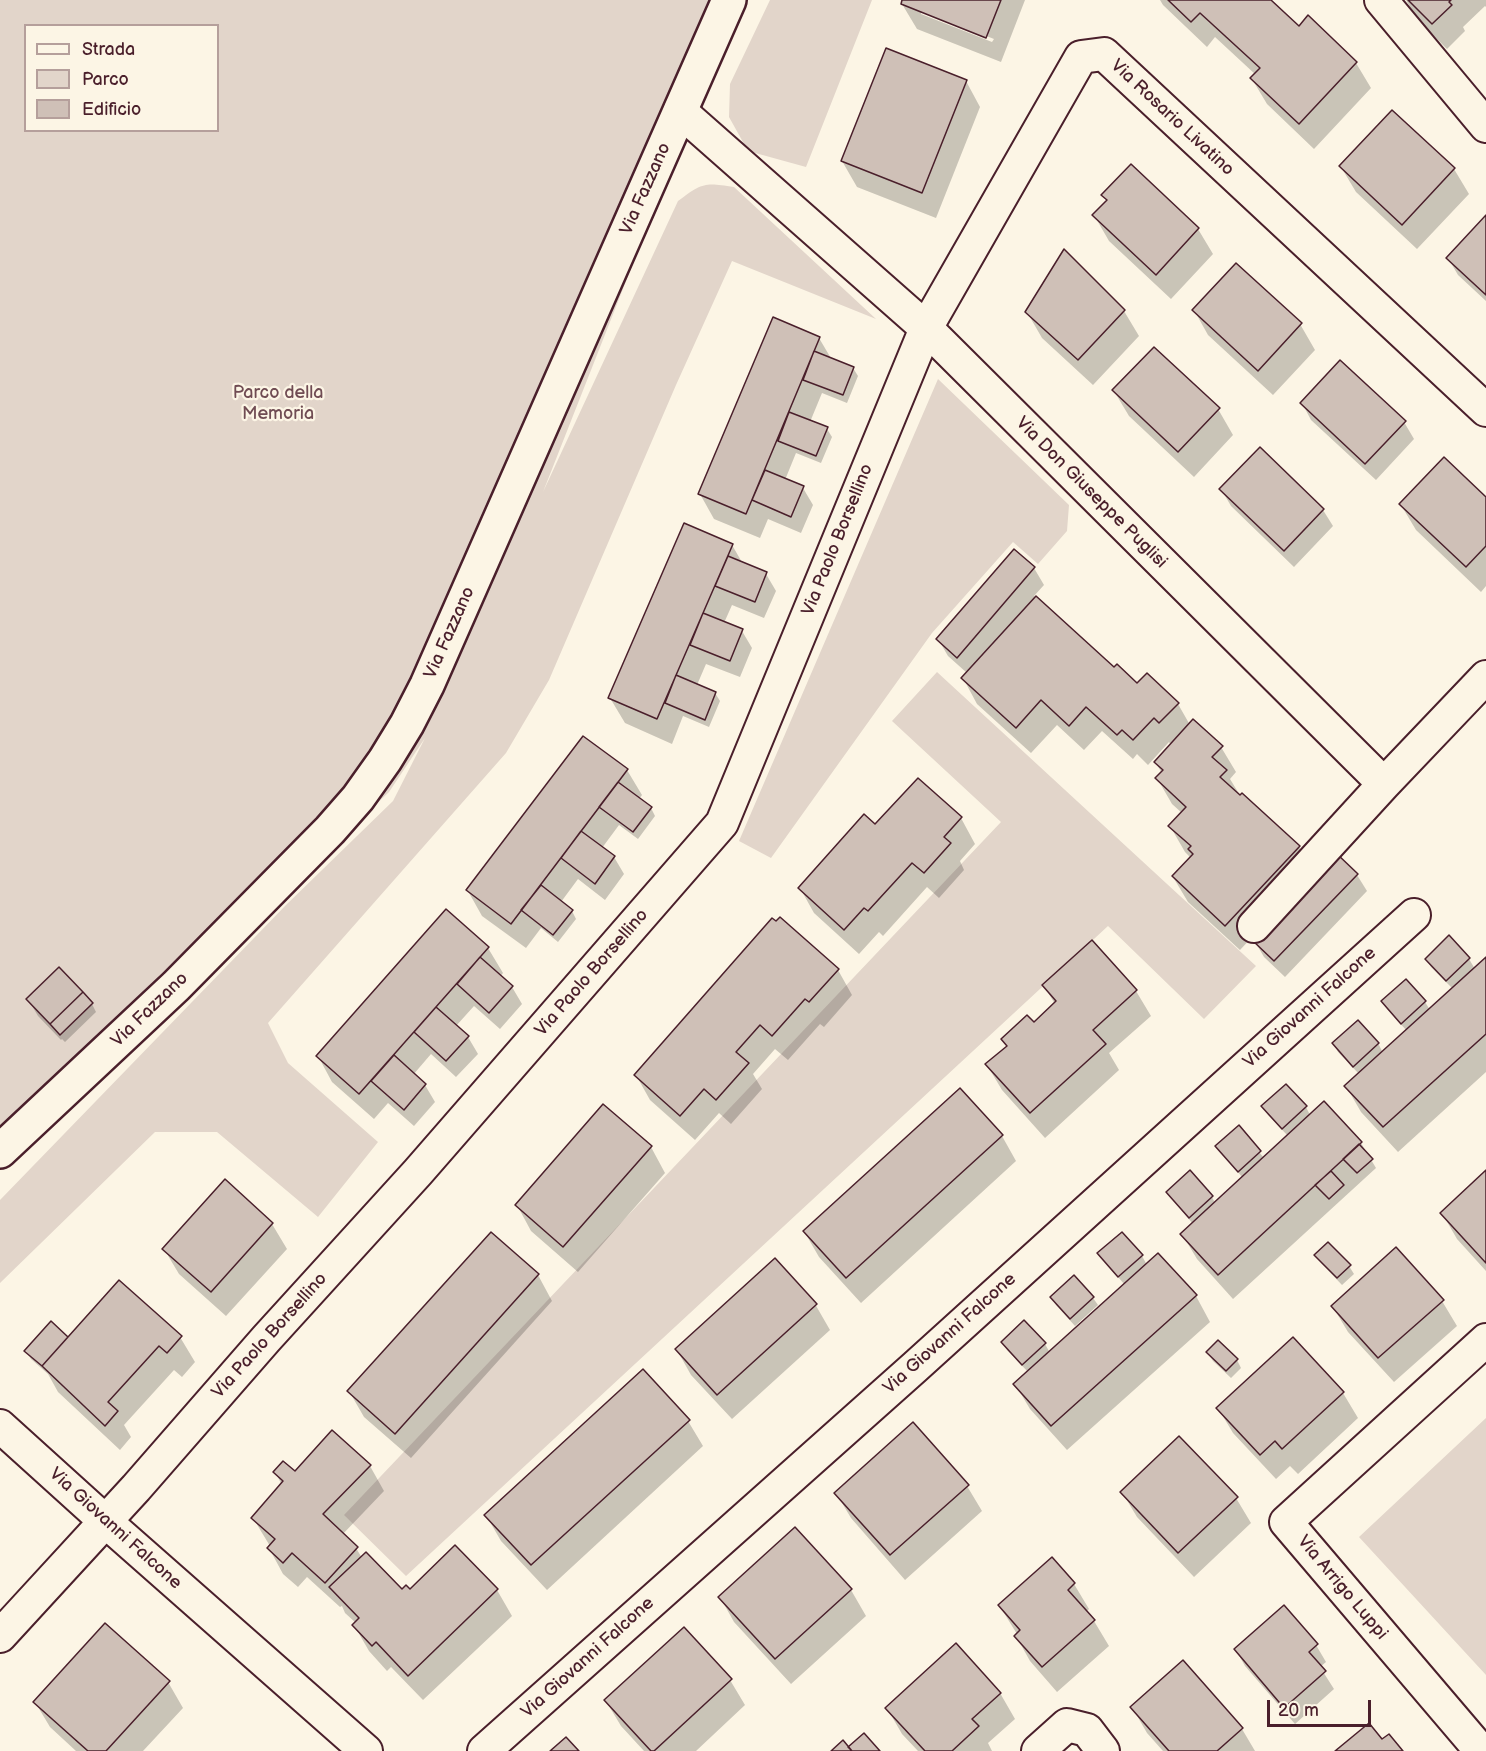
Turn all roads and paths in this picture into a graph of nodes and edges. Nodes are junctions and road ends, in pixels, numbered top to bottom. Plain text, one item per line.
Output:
1 (729, 0) edge
2 (1381, 0) edge
3 (680, 111) junction
4 (1486, 126) edge
5 (926, 328) junction
6 (1486, 410) edge
7 (1486, 677) edge
8 (1384, 784) junction
9 (1414, 915) dead end
10 (1254, 926) dead end
11 (0, 1151) edge
12 (1486, 1340) edge
13 (0, 1426) edge
14 (105, 1521) junction
15 (0, 1636) edge
16 (366, 1751) edge
17 (484, 1751) edge
18 (1038, 1751) edge
19 (1103, 1751) edge
20 (1481, 1751) edge

1 - 3 street, Via Fazzano
2 - 4 street
3 - 5 street, Via Don Giuseppe Puglisi
3 - 11 street, Via Fazzano
5 - 6 street, Via Rosario Livatino
5 - 8 street, Via Don Giuseppe Puglisi
5 - 14 street, Via Paolo Borsellino
7 - 8 street
8 - 10 street
9 - 17 street, Via Giovanni Falcone
12 - 20 street, Via Arrigo Luppi
13 - 14 street, Via Giovanni Falcone
14 - 15 street, Via Paolo Borsellino
14 - 16 street, Via Giovanni Falcone
18 - 19 street

